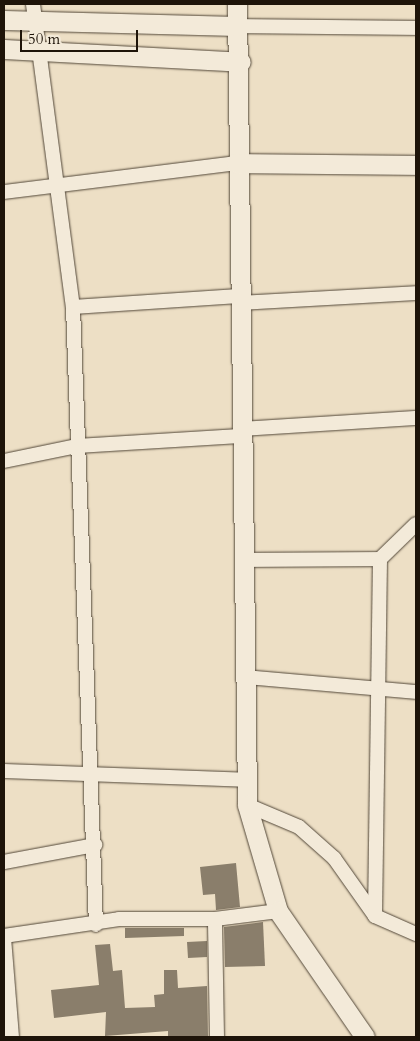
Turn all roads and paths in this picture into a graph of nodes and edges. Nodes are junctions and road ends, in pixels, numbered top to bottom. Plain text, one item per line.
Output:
1 (237, 4) edge
2 (34, 12) edge
3 (4, 20) edge
4 (238, 26) junction
5 (416, 28) edge
6 (4, 49) edge
7 (39, 51) junction
8 (241, 62) junction
9 (236, 163) junction
10 (416, 165) edge
11 (59, 182) junction
12 (4, 192) edge
13 (416, 293) edge
14 (239, 300) junction
15 (73, 307) junction
16 (416, 418) edge
17 (240, 432) junction
18 (77, 446) junction
19 (4, 461) edge
20 (415, 528) edge
21 (380, 559) junction
22 (242, 560) junction
23 (245, 677) junction
24 (375, 692) junction
25 (416, 692) edge
26 (4, 771) edge
27 (94, 776) junction
28 (245, 780) junction
29 (247, 805) junction
30 (95, 845) junction
31 (4, 862) edge
32 (278, 912) junction
33 (375, 916) junction
34 (215, 919) junction
35 (96, 925) junction
36 (416, 934) edge
37 (4, 937) edge
38 (12, 1037) edge
39 (217, 1037) edge
40 (365, 1037) edge

1 - 4 street
2 - 3 street
2 - 4 street
2 - 7 street
4 - 5 street
4 - 8 street
6 - 7 street
7 - 8 street
7 - 11 street
8 - 9 street
9 - 10 street
9 - 11 street
9 - 14 street
11 - 12 street
11 - 15 street
13 - 14 street
14 - 15 street
14 - 17 street
15 - 18 street
16 - 17 street
17 - 18 street
17 - 22 street
18 - 19 street
18 - 27 street
20 - 21 street
21 - 22 street
21 - 24 street
22 - 23 street
23 - 24 street
23 - 28 street
24 - 25 street
24 - 33 street
26 - 27 street
27 - 28 street
27 - 30 street
28 - 29 street
29 - 32 street
29 - 33 street
30 - 31 street
30 - 35 street
32 - 34 street
32 - 40 street
33 - 36 street
34 - 35 street
34 - 39 street
35 - 37 street
37 - 38 street

